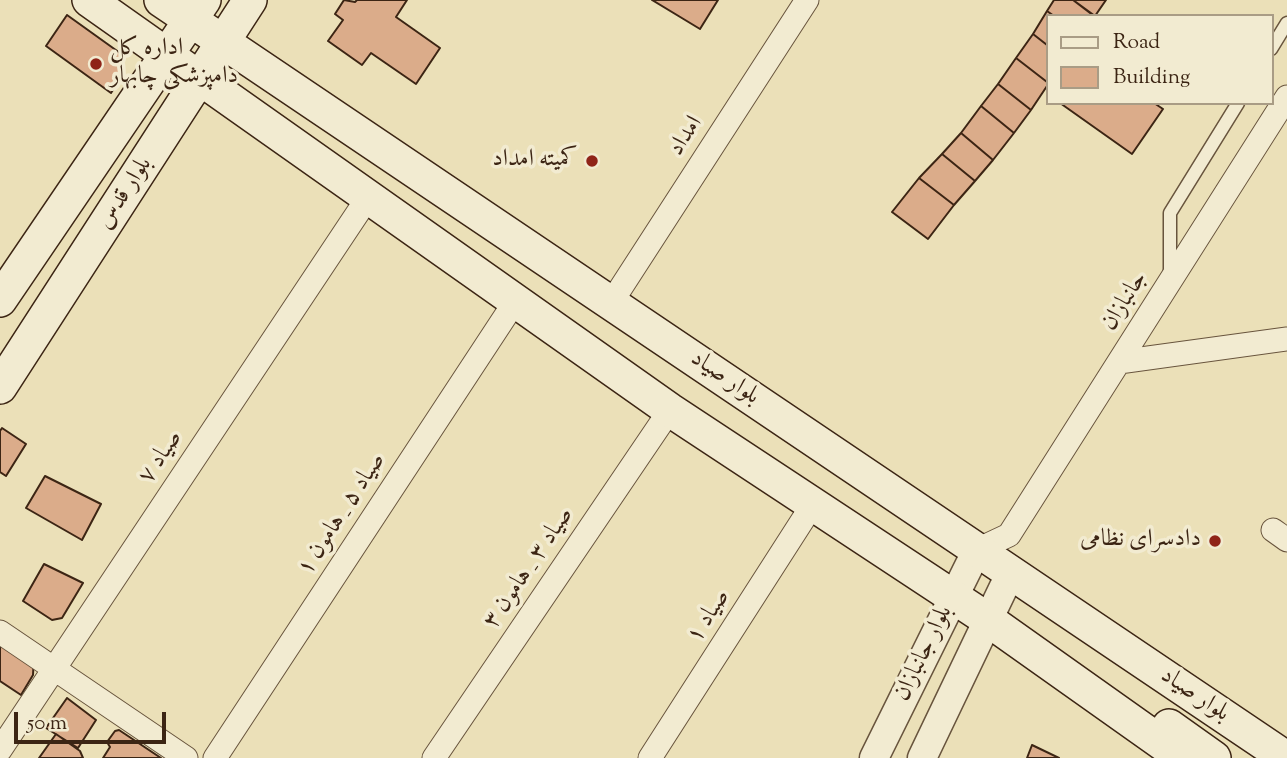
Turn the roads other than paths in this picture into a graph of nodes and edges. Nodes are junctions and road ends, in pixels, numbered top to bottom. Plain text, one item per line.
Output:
1 (89, 0) edge
2 (162, 0) edge
3 (250, 0) edge
4 (807, 0) edge
5 (198, 10) edge
6 (1287, 23) edge
7 (223, 40) junction
8 (1273, 45) edge
9 (169, 55) junction
10 (200, 77) junction
11 (1287, 97) edge
12 (1236, 105) edge
13 (369, 196) junction
14 (1170, 281) junction
15 (0, 300) edge
16 (516, 300) junction
17 (611, 303) junction
18 (1287, 339) edge
19 (1119, 362) junction
20 (0, 387) edge
21 (670, 410) junction
22 (813, 504) junction
23 (1009, 535) junction
24 (977, 550) junction
25 (1011, 572) junction
26 (952, 597) junction
27 (987, 619) junction
28 (0, 632) edge
29 (1129, 652) junction
30 (53, 668) junction
31 (1090, 692) junction
32 (0, 750) edge
33 (186, 758) edge
34 (215, 758) edge
35 (434, 758) edge
36 (650, 758) edge
37 (874, 758) edge
38 (922, 758) edge
39 (1184, 758) edge
40 (1214, 758) edge
41 (1255, 758) edge
42 (1286, 758) edge

1 - 9 main road
2 - 5 main road, بلوار صیاد
3 - 7 main road, بلوار قدس
4 - 17 street, امداد
5 - 7 main road, بلوار صیاد
5 - 9 main road, بلوار قدس
6 - 8 lane
7 - 10 main road, بلوار قدس
7 - 17 main road, بلوار صیاد
9 - 10 main road
9 - 15 main road, بلوار قدس
10 - 13 main road
10 - 20 main road, بلوار قدس
11 - 14 street, جانبازان
12 - 14 lane
13 - 16 main road
13 - 30 street, صیاد ۷
14 - 19 street, جانبازان
16 - 21 main road
16 - 34 street, صیاد ۵ _ هامون ۱
17 - 24 main road, بلوار صیاد
18 - 19 street
19 - 23 street, جانبازان
21 - 22 main road
21 - 35 street, صیاد ۳ _ هامون ۳
22 - 26 main road
22 - 36 street, صیاد ۱
23 - 24 street
23 - 25 street
24 - 25 main road, بلوار صیاد
24 - 26 street, بلوار جانبازان
25 - 27 street, بلوار جانبازان
25 - 29 main road, بلوار صیاد
26 - 27 main road
26 - 37 street, بلوار جانبازان
27 - 31 main road
27 - 38 street, بلوار جانبازان
28 - 30 street
29 - 41 main road
29 - 42 main road, بلوار صیاد
30 - 32 street, صیاد ۷
30 - 33 street
31 - 39 main road
31 - 40 main road

